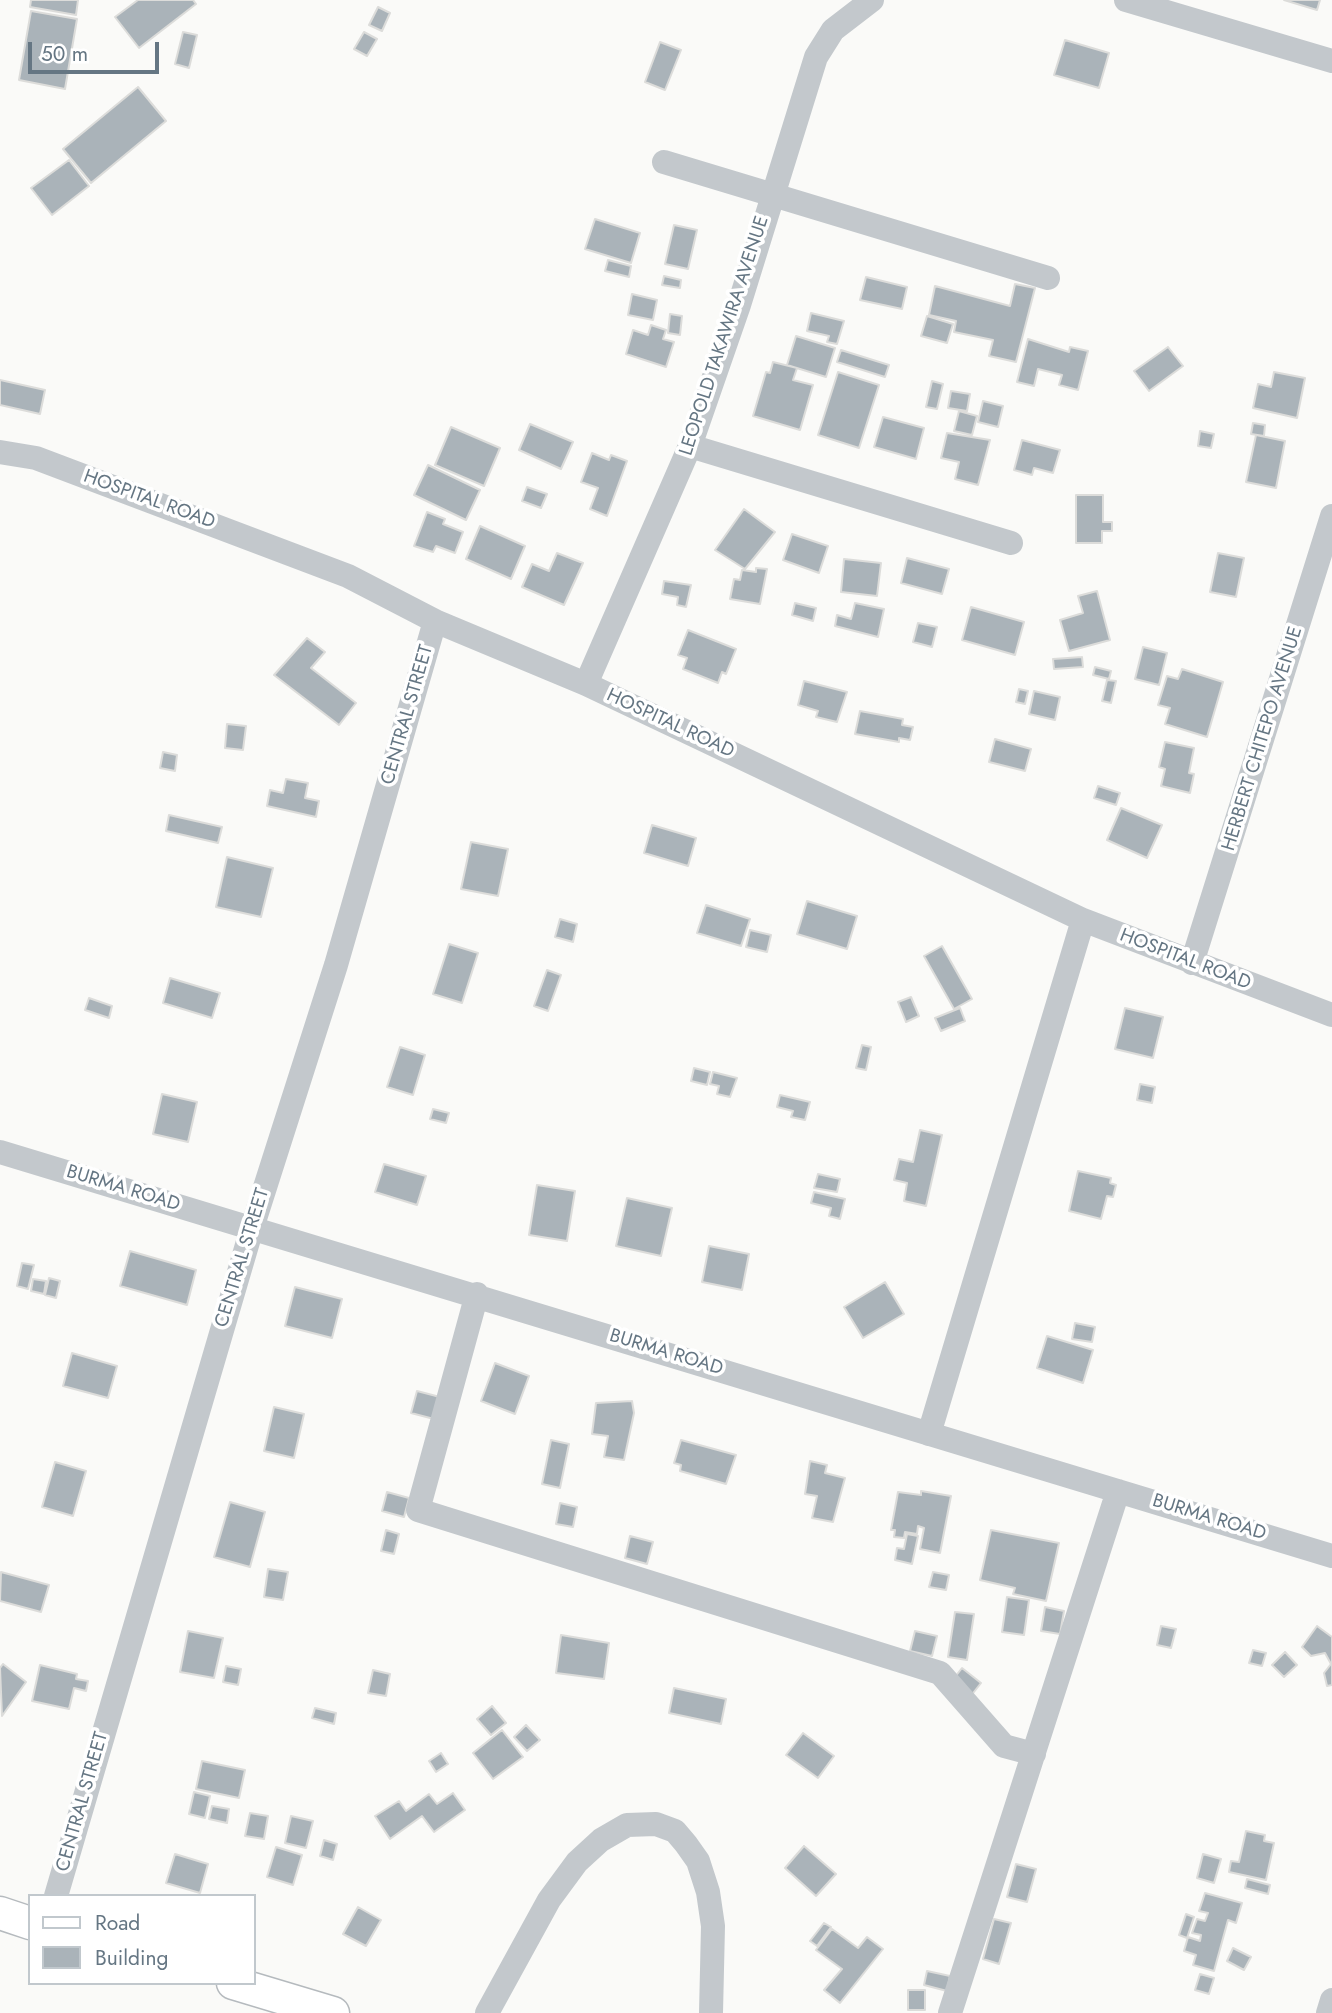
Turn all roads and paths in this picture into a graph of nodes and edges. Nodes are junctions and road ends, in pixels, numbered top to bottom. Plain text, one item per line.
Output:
1 (872, 0) edge
2 (1126, 0) edge
3 (1332, 61) edge
4 (664, 162) dead end
5 (771, 197) junction
6 (1048, 278) dead end
7 (690, 446) junction
8 (0, 452) edge
9 (1332, 516) edge
10 (1011, 543) dead end
11 (435, 621) junction
12 (586, 684) junction
13 (1083, 920) junction
14 (1192, 963) junction
15 (1332, 1015) edge
16 (0, 1152) edge
17 (252, 1227) junction
18 (477, 1294) junction
19 (929, 1434) junction
20 (1118, 1491) junction
21 (1332, 1556) edge
22 (1034, 1754) junction
23 (57, 1894) edge
24 (0, 1913) edge
25 (28, 1922) edge
26 (240, 1985) edge
27 (1332, 2000) edge
28 (333, 2013) edge
29 (486, 2013) edge
30 (710, 2013) edge
31 (950, 2013) edge
32 (1328, 2013) edge

1 - 5 street, LEOPOLD TAKAWIRA AVENUE
2 - 3 street
4 - 5 street
5 - 6 street
5 - 7 street, LEOPOLD TAKAWIRA AVENUE
7 - 10 street
7 - 12 street, LEOPOLD TAKAWIRA AVENUE
8 - 11 street, HOSPITAL ROAD
9 - 14 street, HERBERT CHITEPO AVENUE
11 - 12 street, HOSPITAL ROAD
11 - 17 street, CENTRAL STREET
12 - 13 street, HOSPITAL ROAD
13 - 14 street, HOSPITAL ROAD
13 - 19 street
14 - 15 street, HOSPITAL ROAD
16 - 17 street, BURMA ROAD
17 - 18 street, BURMA ROAD
17 - 23 street, CENTRAL STREET
18 - 19 street, BURMA ROAD
18 - 22 street
19 - 20 street, BURMA ROAD
20 - 21 street, BURMA ROAD
20 - 22 street
22 - 31 street
24 - 25 main road
26 - 28 main road
27 - 32 street
29 - 30 street

